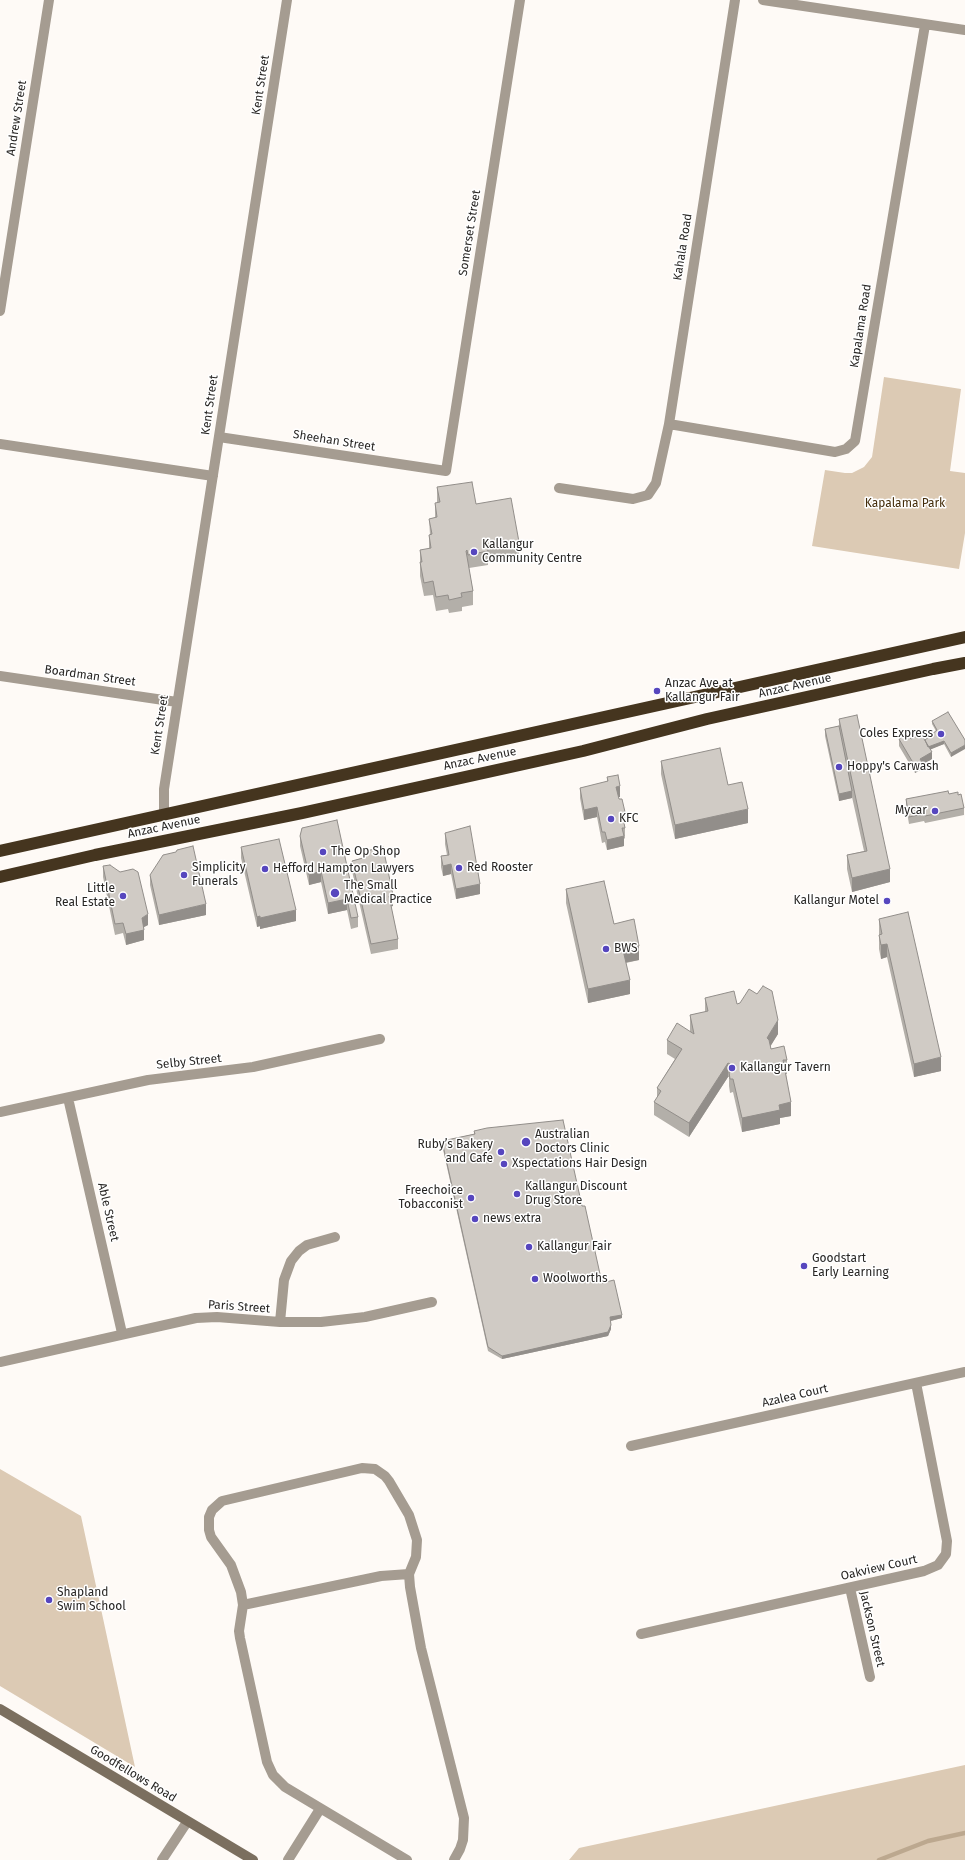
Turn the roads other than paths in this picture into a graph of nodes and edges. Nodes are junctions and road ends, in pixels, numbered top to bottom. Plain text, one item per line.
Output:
1 (49, 0) edge
2 (287, 0) edge
3 (520, 0) edge
4 (734, 0) edge
5 (763, 0) edge
6 (925, 25) junction
7 (965, 30) edge
8 (0, 311) edge
9 (668, 424) junction
10 (219, 437) junction
11 (0, 444) edge
12 (446, 471) joint
13 (213, 476) junction
14 (558, 488) dead end
15 (965, 637) edge
16 (965, 663) edge
17 (0, 676) edge
18 (177, 702) junction
19 (164, 815) junction
20 (0, 851) edge
21 (0, 877) edge
22 (380, 1039) dead end
23 (68, 1098) junction
24 (0, 1112) edge
25 (335, 1237) dead end
26 (432, 1302) dead end
27 (280, 1322) junction
28 (122, 1333) junction
29 (0, 1362) edge
30 (965, 1372) edge
31 (916, 1383) junction
32 (631, 1446) dead end
33 (410, 1574) junction
34 (850, 1588) junction
35 (243, 1605) junction
36 (641, 1634) dead end
37 (870, 1676) dead end
38 (0, 1709) edge
39 (320, 1809) junction
40 (187, 1822) junction
41 (162, 1860) edge
42 (253, 1860) edge
43 (288, 1860) edge
44 (407, 1860) edge
45 (454, 1860) edge

1 - 8 street, Andrew Street
2 - 10 street, Kent Street
3 - 12 street, Somerset Street
4 - 9 street, Kahala Road
5 - 6 street
6 - 7 street
6 - 9 street, Kapalama Road
9 - 14 street, Kahala Road
10 - 12 street, Sheehan Street
10 - 13 street, Kent Street
11 - 13 street
13 - 18 street, Kent Street
15 - 19 highway, Anzac Avenue
16 - 21 highway, Anzac Avenue
17 - 18 street, Boardman Street
18 - 19 street, Kent Street
19 - 20 highway, Anzac Avenue
22 - 23 street, Selby Street
23 - 24 street, Selby Street
23 - 28 street, Able Street
25 - 27 street
26 - 27 street, Paris Street
27 - 28 street, Paris Street
28 - 29 street, Paris Street
30 - 31 street, Azalea Court
31 - 32 street, Azalea Court
31 - 34 street, Oakview Court
33 - 35 street
33 - 35 street
33 - 45 street
34 - 36 street, Oakview Court
34 - 37 street, Jackson Street
35 - 39 street
38 - 40 street, Goodfellows Road
39 - 43 street
39 - 44 street
40 - 41 street
40 - 42 street, Goodfellows Road

